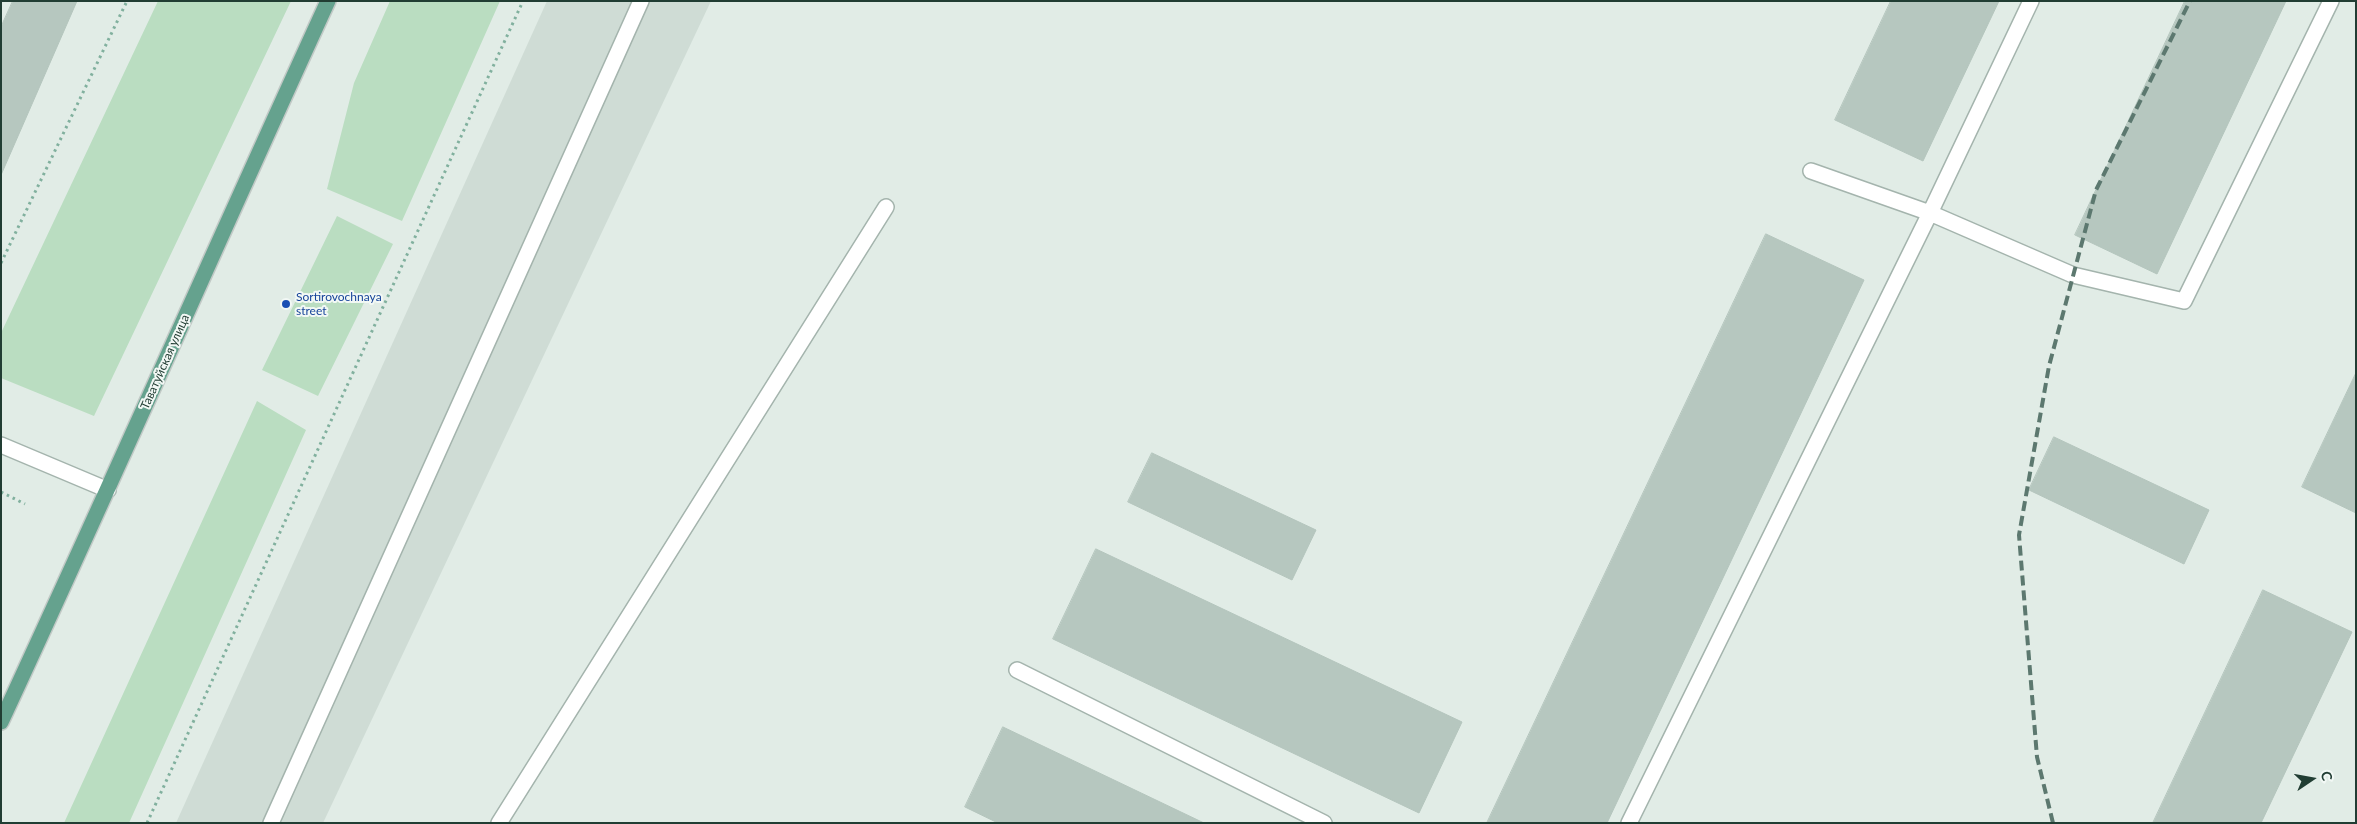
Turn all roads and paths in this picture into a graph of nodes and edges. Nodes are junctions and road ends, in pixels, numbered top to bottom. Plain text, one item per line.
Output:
1 (127, 1) edge
2 (328, 1) edge
3 (523, 1) edge
4 (641, 1) edge
5 (2031, 1) edge
6 (2331, 1) edge
7 (1811, 172) dead end
8 (886, 207) dead end
9 (1930, 212) junction
10 (1, 263) edge
11 (1, 445) edge
12 (108, 490) junction
13 (1, 492) edge
14 (25, 504) dead end
15 (1018, 670) dead end
16 (1, 722) edge
17 (147, 823) edge
18 (271, 823) edge
19 (499, 823) edge
20 (1324, 823) edge
21 (1629, 823) edge

1 - 10 path
2 - 12 main road, Таватуйская улица
3 - 17 path
4 - 18 street
5 - 9 street
6 - 9 street
7 - 9 street
8 - 19 street
9 - 21 street
11 - 12 street
12 - 16 main road, Таватуйская улица
13 - 14 path
15 - 20 street

